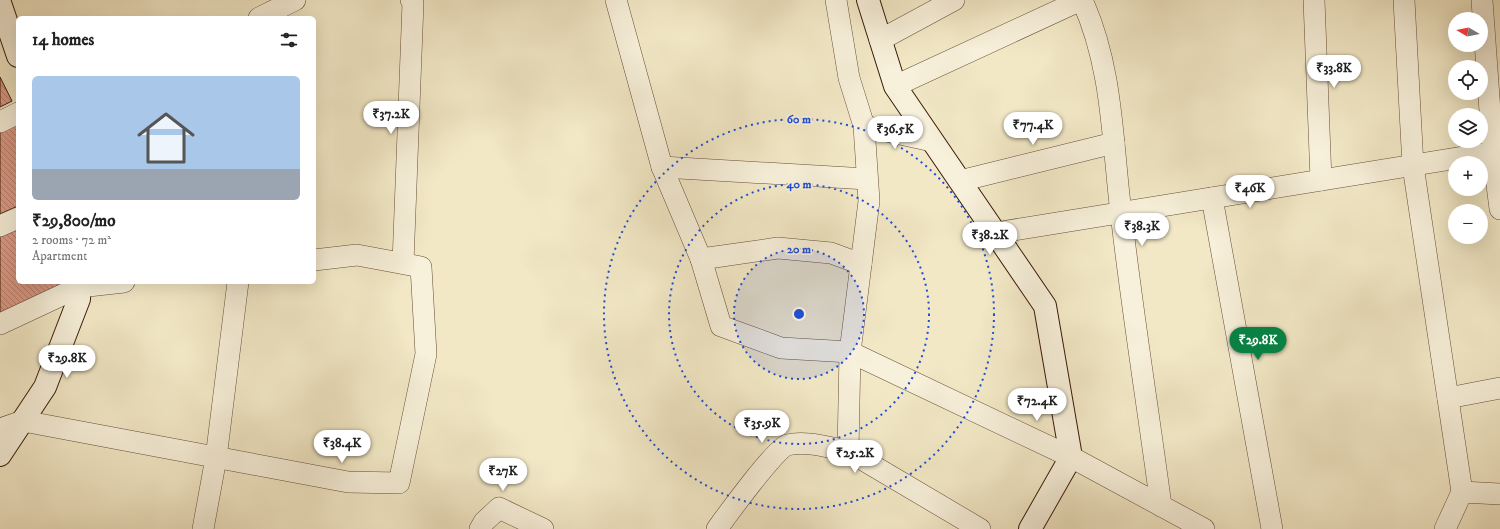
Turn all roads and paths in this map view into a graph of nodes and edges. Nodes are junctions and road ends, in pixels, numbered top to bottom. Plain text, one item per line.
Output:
1 (295, 0) edge
2 (411, 0) edge
3 (616, 0) edge
4 (836, 0) edge
5 (868, 0) edge
6 (954, 0) edge
7 (1081, 0) edge
8 (1314, 0) edge
9 (1404, 0) edge
10 (1482, 0) edge
11 (2, 14) edge
12 (263, 16) edge
13 (880, 40) junction
14 (16, 51) edge
15 (895, 86) junction
16 (16, 114) edge
17 (0, 122) edge
18 (864, 126) junction
19 (932, 141) junction
20 (1114, 143) junction
21 (1496, 152) edge
22 (1413, 166) junction
23 (662, 167) junction
24 (868, 179) junction
25 (1321, 180) junction
26 (960, 181) junction
27 (1212, 198) junction
28 (1500, 209) edge
29 (1121, 213) junction
30 (16, 219) edge
31 (0, 226) edge
32 (995, 233) junction
33 (701, 259) junction
34 (316, 260) edge
35 (403, 263) junction
36 (861, 264) junction
37 (94, 284) edge
38 (238, 284) edge
39 (79, 285) edge
40 (0, 324) edge
41 (850, 352) junction
42 (1500, 388) edge
43 (1448, 398) junction
44 (23, 421) junction
45 (0, 429) edge
46 (848, 451) junction
47 (0, 455) edge
48 (1071, 456) junction
49 (216, 458) junction
50 (1462, 492) junction
51 (1500, 494) edge
52 (1161, 506) junction
53 (203, 529) edge
54 (480, 529) edge
55 (543, 529) edge
56 (717, 529) edge
57 (980, 529) edge
58 (1030, 529) edge
59 (1204, 529) edge
60 (1272, 529) edge
61 (1445, 529) edge

1 - 12 street
2 - 35 street
3 - 23 street
4 - 18 street
5 - 13 street
6 - 13 street
7 - 15 street
7 - 20 street
8 - 25 street
9 - 22 street
10 - 21 street
11 - 14 street
13 - 15 street
15 - 19 street
16 - 17 street
18 - 19 street
18 - 24 street
19 - 26 street
20 - 26 street
20 - 29 street
21 - 22 street
21 - 28 street
22 - 25 street
22 - 43 street
23 - 24 street
23 - 33 street
24 - 36 street
25 - 27 street
26 - 32 street
27 - 29 street
27 - 60 street
29 - 32 street
29 - 52 street
30 - 31 street
32 - 48 street
33 - 36 street
33 - 41 street
34 - 35 street
35 - 49 street
36 - 41 street
37 - 39 street
38 - 49 street
39 - 40 street
39 - 44 street
41 - 46 street
41 - 48 street
42 - 43 street
43 - 50 street
44 - 45 street
44 - 47 street
44 - 49 street
46 - 56 street
46 - 57 street
48 - 52 street
48 - 58 street
49 - 53 street
50 - 51 street
50 - 61 street
52 - 59 street
54 - 55 street

